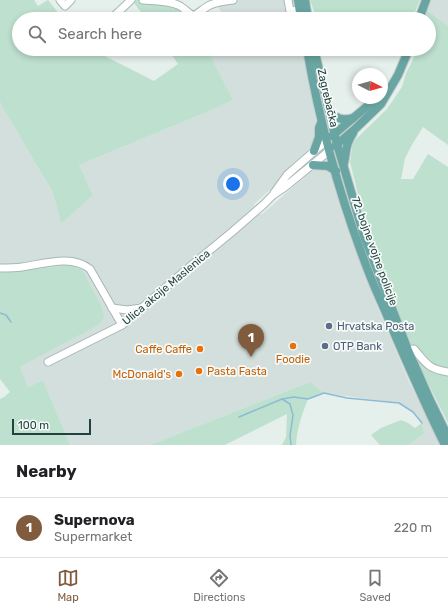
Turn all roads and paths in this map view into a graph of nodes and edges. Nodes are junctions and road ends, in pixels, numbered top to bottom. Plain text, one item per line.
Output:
1 (60, 0) edge
2 (71, 0) edge
3 (131, 0) edge
4 (143, 0) edge
5 (233, 0) edge
6 (288, 0) edge
7 (298, 0) edge
8 (305, 0) edge
9 (426, 0) edge
10 (300, 10) joint
11 (118, 12) edge
12 (186, 12) edge
13 (200, 12) edge
14 (307, 12) edge
15 (422, 12) edge
16 (308, 56) edge
17 (316, 56) edge
18 (406, 56) edge
19 (388, 88) edge
20 (369, 104) edge
21 (381, 104) edge
22 (329, 111) junction
23 (354, 118) junction
24 (322, 120) junction
25 (355, 129) junction
26 (334, 134) junction
27 (327, 140) junction
28 (337, 144) junction
29 (330, 151) junction
30 (314, 152) junction
31 (313, 165) junction
32 (344, 168) junction
33 (336, 171) junction
34 (273, 195) junction
35 (0, 268) edge
36 (112, 308) junction
37 (142, 308) junction
38 (122, 325) junction
39 (408, 350) junction
40 (48, 362) dead end
41 (448, 372) edge
42 (448, 437) edge
43 (445, 445) edge

1 - 2 street
3 - 11 street
4 - 12 street
5 - 13 street
6 - 10 street
7 - 10 main road
8 - 14 main road
9 - 15 main road
16 - 24 main road, Zagrebačka
17 - 22 main road, Zagrebačka
18 - 19 main road
20 - 23 main road
21 - 25 main road
22 - 23 main road
22 - 26 main road, Zagrebačka
23 - 26 main road
24 - 27 main road, Zagrebačka
24 - 30 main road
25 - 28 main road
25 - 32 main road
26 - 27 main road
26 - 28 main road, Zagrebačka
27 - 29 main road, Zagrebačka
27 - 30 street, Ulica akcije Maslenica
28 - 29 main road
28 - 32 main road, 72. bojne vojne policije
29 - 31 street, Ulica akcije Maslenica
29 - 33 main road, 72. bojne vojne policije
30 - 34 street, Ulica akcije Maslenica
31 - 33 main road
31 - 34 street, Ulica akcije Maslenica
32 - 39 main road, 72. bojne vojne policije
33 - 43 main road, 72. bojne vojne policije
34 - 37 street, Ulica akcije Maslenica
35 - 36 street
36 - 37 street
36 - 38 street
37 - 38 street, Ulica akcije Maslenica
38 - 40 street, Ulica akcije Maslenica
39 - 41 street
39 - 42 main road, 72. bojne vojne policije

